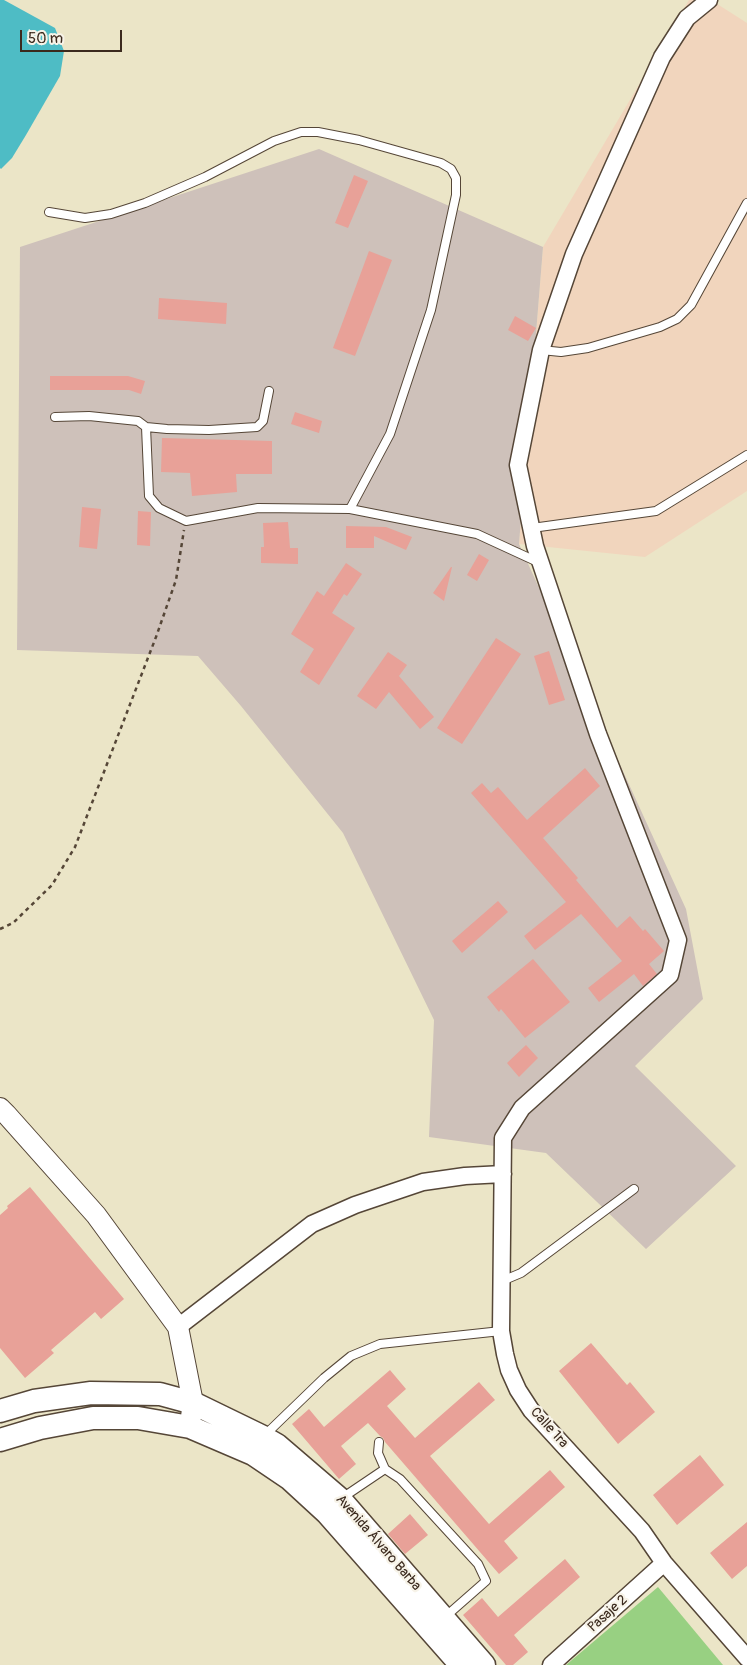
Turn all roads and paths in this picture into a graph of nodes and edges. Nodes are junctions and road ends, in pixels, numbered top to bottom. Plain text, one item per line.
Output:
1 (709, 0) edge
2 (747, 203) edge
3 (50, 212) dead end
4 (541, 350) junction
5 (269, 391) dead end
6 (55, 417) dead end
7 (146, 427) junction
8 (747, 455) edge
9 (350, 509) junction
10 (186, 521) junction
11 (532, 528) junction
12 (542, 564) junction
13 (0, 929) edge
14 (0, 1108) edge
15 (503, 1174) junction
16 (634, 1189) dead end
17 (502, 1281) junction
18 (178, 1327) junction
19 (501, 1331) junction
20 (193, 1402) junction
21 (0, 1411) edge
22 (190, 1427) junction
23 (263, 1436) junction
24 (0, 1440) edge
25 (379, 1442) dead end
26 (385, 1469) junction
27 (340, 1499) junction
28 (664, 1563) junction
29 (443, 1618) junction
30 (747, 1658) edge
31 (461, 1665) edge
32 (484, 1665) edge
33 (551, 1665) edge

1 - 4 street
2 - 4 lane
3 - 9 lane
4 - 11 street
5 - 7 lane
6 - 7 lane
7 - 10 lane
8 - 11 lane
9 - 10 lane
9 - 12 lane
10 - 13 path
11 - 12 street
12 - 15 street, Calle 1ra
14 - 18 street
15 - 17 street, Calle 1ra
15 - 18 street
16 - 17 lane
17 - 19 street, Calle 1ra
18 - 20 street
19 - 23 lane
19 - 28 street, Calle 1ra
20 - 21 main road, Avenida Álvaro Barba
20 - 22 street
20 - 23 main road, Avenida Álvaro Barba
22 - 24 main road, Avenida Álvaro Barba
22 - 31 main road, Avenida Álvaro Barba
23 - 27 main road, Avenida Álvaro Barba
25 - 26 lane
26 - 27 lane
26 - 29 lane
27 - 29 main road, Avenida Álvaro Barba
28 - 30 street, Calle 1ra
28 - 33 street, Pasaje 2
29 - 32 main road, Avenida Álvaro Barba

